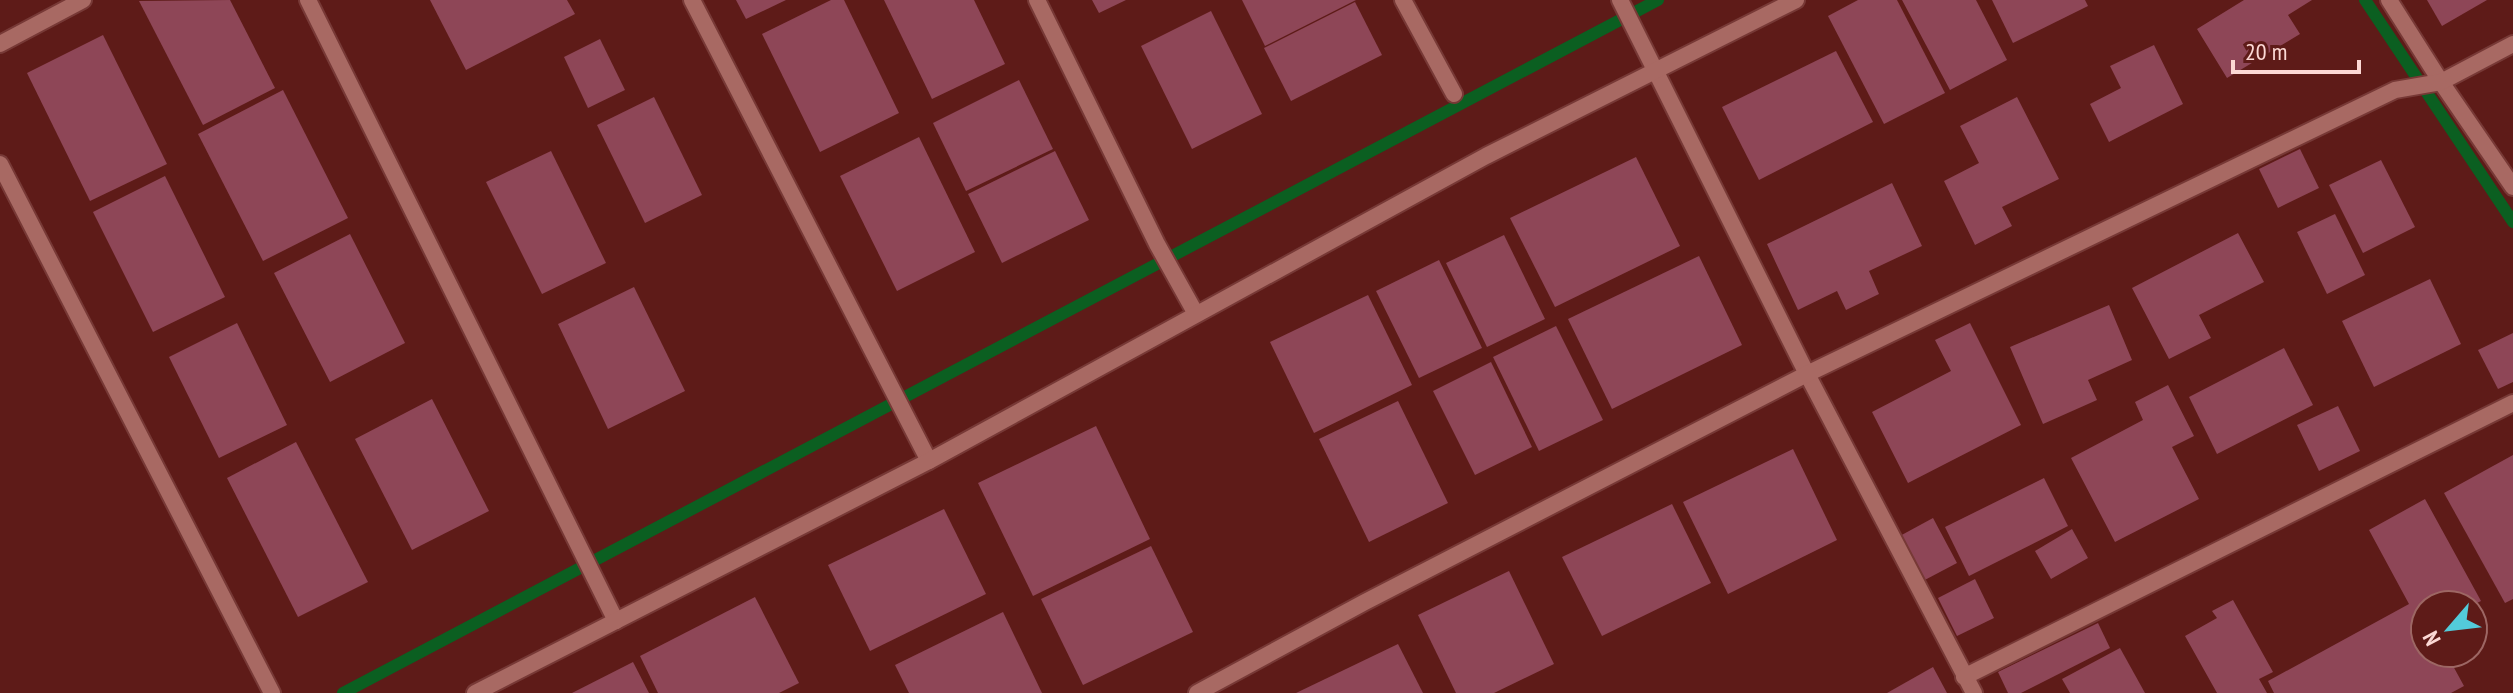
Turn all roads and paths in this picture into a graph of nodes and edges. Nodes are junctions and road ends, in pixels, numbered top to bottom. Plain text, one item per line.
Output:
1 (83, 0) edge
2 (308, 0) edge
3 (692, 0) edge
4 (1037, 0) edge
5 (1403, 0) edge
6 (1620, 0) edge
7 (1796, 0) edge
8 (2389, 0) edge
9 (0, 44) edge
10 (2513, 44) edge
11 (1657, 70) junction
12 (2434, 84) junction
13 (1454, 94) dead end
14 (0, 164) edge
15 (2513, 187) edge
16 (1196, 314) junction
17 (1807, 374) junction
18 (2513, 403) edge
19 (929, 461) junction
20 (616, 621) junction
21 (1964, 677) junction
22 (272, 693) edge
23 (475, 693) edge
24 (1197, 693) edge
25 (1974, 693) edge

1 - 9 street
2 - 20 street
3 - 19 street
4 - 16 street
5 - 13 street
6 - 11 street
7 - 11 street
8 - 12 street
10 - 12 street
11 - 16 street
11 - 17 street
12 - 15 street
12 - 17 street
14 - 22 street
16 - 19 street
17 - 21 street
17 - 24 street
18 - 21 street
19 - 20 street
20 - 23 street
21 - 25 street

